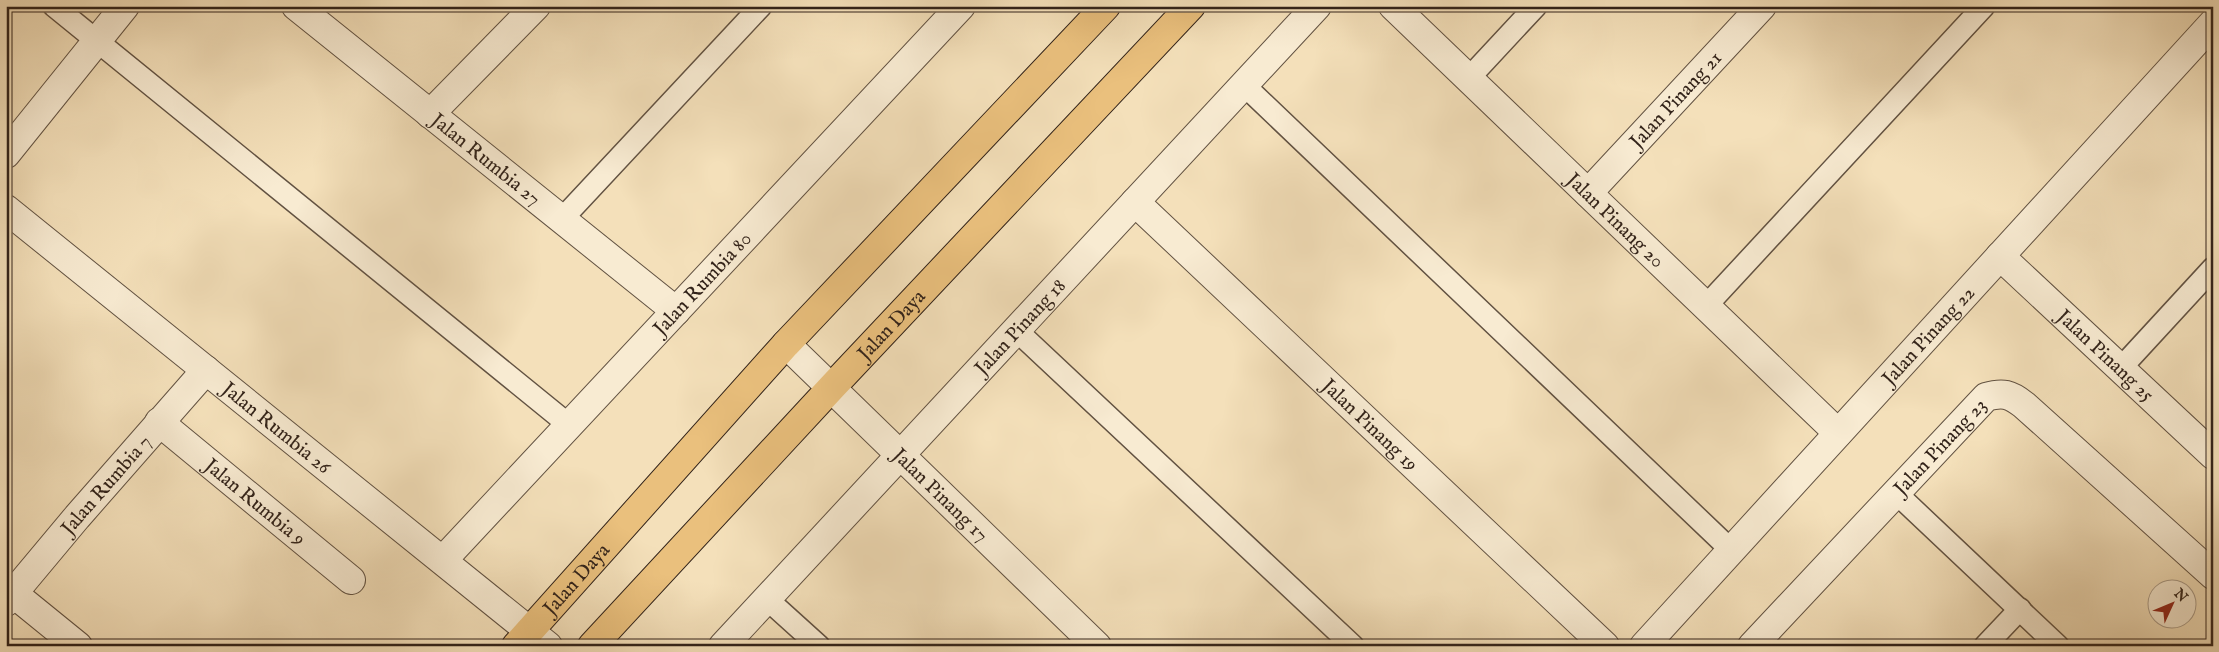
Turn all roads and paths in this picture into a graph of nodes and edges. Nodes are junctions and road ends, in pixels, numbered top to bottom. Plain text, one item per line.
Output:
1 (54, 6) edge
2 (125, 6) edge
3 (536, 6) edge
4 (761, 6) edge
5 (961, 6) edge
6 (1106, 6) edge
7 (1191, 6) edge
8 (1317, 6) edge
9 (1393, 6) edge
10 (1536, 6) edge
11 (1762, 6) edge
12 (1984, 6) edge
13 (310, 10) edge
14 (2213, 23) edge
15 (97, 41) junction
16 (1469, 78) junction
17 (1244, 85) junction
18 (430, 114) junction
19 (6, 154) edge
20 (1588, 193) junction
21 (1135, 202) junction
22 (6, 209) edge
23 (562, 219) junction
24 (2000, 256) junction
25 (2213, 268) edge
26 (1706, 306) junction
27 (676, 311) junction
28 (1016, 330) junction
29 (786, 344) junction
30 (2120, 369) junction
31 (206, 370) junction
32 (832, 387) junction
33 (159, 422) junction
34 (569, 425) junction
35 (1838, 433) junction
36 (901, 455) junction
37 (2213, 455) edge
38 (1896, 492) junction
39 (1731, 550) junction
40 (443, 560) junction
41 (2213, 575) edge
42 (351, 580) dead end
43 (10, 598) edge
44 (766, 599) junction
45 (2020, 609) junction
46 (531, 641) edge
47 (78, 646) edge
48 (592, 646) edge
49 (723, 646) edge
50 (819, 646) edge
51 (1097, 646) edge
52 (1353, 646) edge
53 (1605, 646) edge
54 (1644, 646) edge
55 (1752, 646) edge
56 (1985, 646) edge
57 (2058, 646) edge

1 - 15 lane
2 - 15 street
3 - 18 street
4 - 23 lane
5 - 27 street, Jalan Rumbia 80
6 - 29 main road, Jalan Daya
7 - 32 main road, Jalan Daya
8 - 17 street, Jalan Pinang 18
9 - 16 street, Jalan Pinang 20
10 - 16 lane
11 - 20 street, Jalan Pinang 21
12 - 26 lane
13 - 18 street, Jalan Rumbia 27
14 - 24 street, Jalan Pinang 22
15 - 19 street
15 - 34 lane
16 - 20 street, Jalan Pinang 20
17 - 21 street, Jalan Pinang 18
17 - 39 lane
18 - 23 street, Jalan Rumbia 27
20 - 26 street, Jalan Pinang 20
21 - 28 street, Jalan Pinang 18
21 - 53 street, Jalan Pinang 19
22 - 31 street, Jalan Rumbia 26
23 - 27 street, Jalan Rumbia 27
24 - 30 street, Jalan Pinang 25
24 - 35 street, Jalan Pinang 22
25 - 30 lane
26 - 35 street, Jalan Pinang 20
27 - 34 street, Jalan Rumbia 80
28 - 36 street, Jalan Pinang 18
28 - 52 lane
29 - 32 street, Jalan Pinang 17
29 - 46 main road, Jalan Daya
30 - 37 street, Jalan Pinang 25
31 - 33 street, Jalan Rumbia 7
31 - 40 street, Jalan Rumbia 26
32 - 36 street, Jalan Pinang 17
32 - 48 main road, Jalan Daya
33 - 42 street, Jalan Rumbia 9
33 - 43 street, Jalan Rumbia 7
34 - 40 street, Jalan Rumbia 80
35 - 39 street, Jalan Pinang 22
36 - 44 street, Jalan Pinang 18
36 - 51 street, Jalan Pinang 17
38 - 41 street, Jalan Pinang 23
38 - 45 lane
38 - 55 street, Jalan Pinang 23
39 - 54 street, Jalan Pinang 22
40 - 46 street, Jalan Rumbia 26
43 - 47 street
44 - 49 street, Jalan Pinang 18
44 - 50 lane
45 - 56 lane
45 - 57 lane

